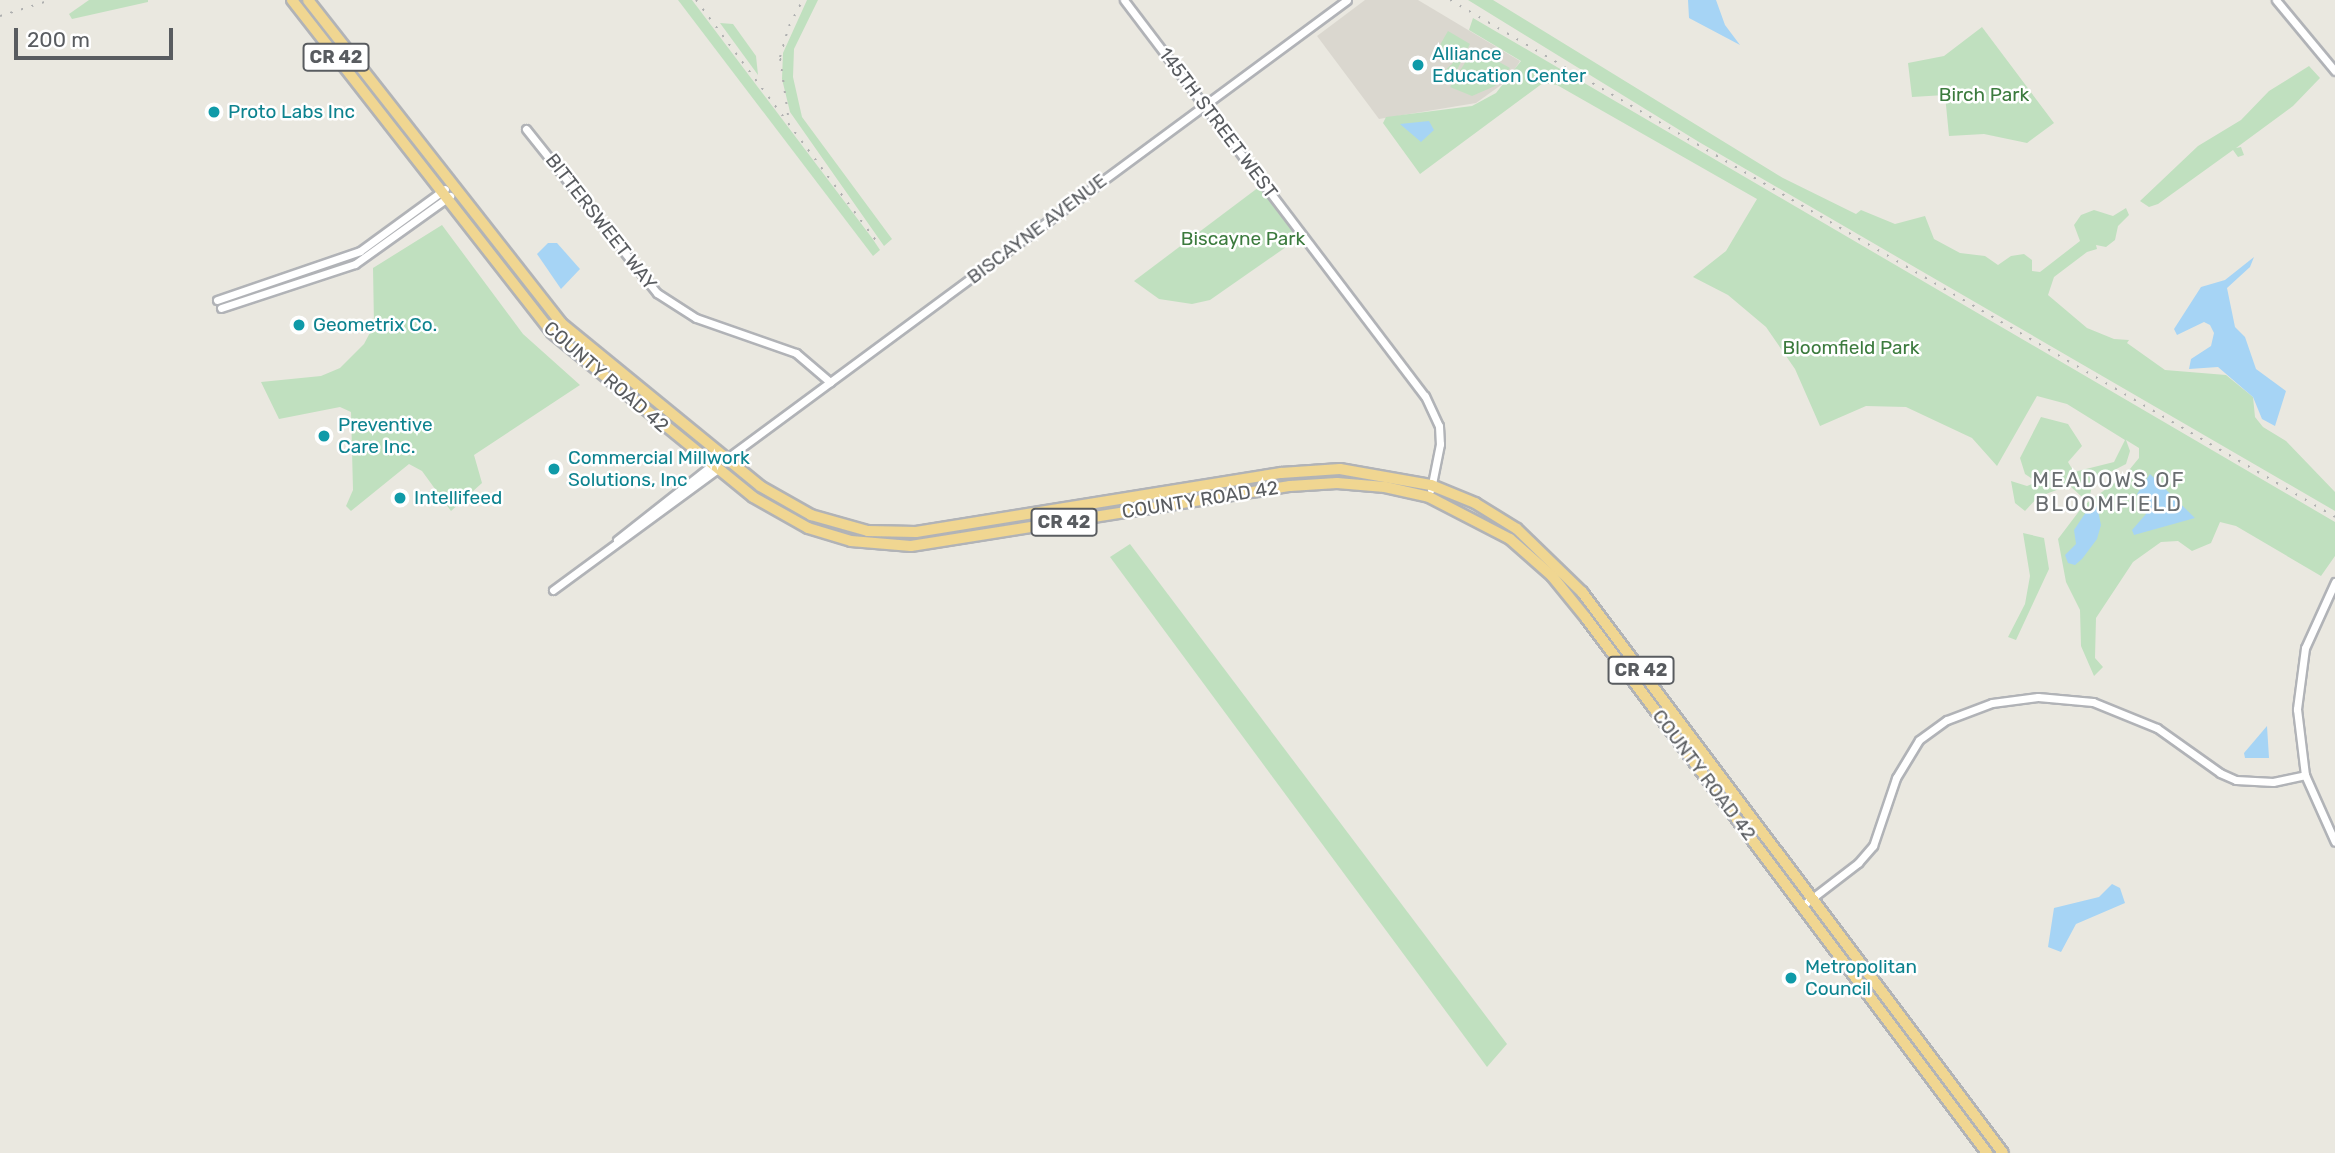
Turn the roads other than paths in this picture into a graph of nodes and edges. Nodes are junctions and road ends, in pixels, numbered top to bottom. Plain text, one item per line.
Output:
1 (292, 0) edge
2 (308, 0) edge
3 (1125, 0) edge
4 (1347, 0) edge
5 (2276, 0) edge
6 (2335, 72) edge
7 (1204, 106) junction
8 (526, 129) dead end
9 (454, 188) junction
10 (443, 196) junction
11 (219, 304) dead end
12 (830, 382) junction
13 (726, 459) junction
14 (715, 467) junction
15 (1431, 485) junction
16 (1429, 498) junction
17 (2335, 582) edge
18 (553, 590) dead end
19 (2305, 775) junction
20 (2335, 842) edge
21 (1812, 898) junction
22 (1802, 906) junction
23 (1987, 1153) edge
24 (2003, 1153) edge

1 - 10 highway, COUNTY ROAD 42 / CR 42
2 - 9 highway, COUNTY ROAD 42 / CR 42
3 - 7 street, 145TH STREET WEST
4 - 7 street, BISCAYNE AVENUE
5 - 6 street
7 - 12 street, BISCAYNE AVENUE
7 - 15 street, 145TH STREET WEST
8 - 12 street, BITTERSWEET WAY
9 - 10 street
9 - 13 highway, COUNTY ROAD 42 / CR 42
10 - 11 street
10 - 14 highway, COUNTY ROAD 42 / CR 42
12 - 13 street, BISCAYNE AVENUE
13 - 15 highway, COUNTY ROAD 42 / CR 42
14 - 16 highway, COUNTY ROAD 42 / CR 42
14 - 18 street
15 - 16 street, 145TH STREET WEST
15 - 21 highway, COUNTY ROAD 42 / CR 42
16 - 22 highway, COUNTY ROAD 42 / CR 42
17 - 19 street
19 - 20 street
19 - 21 street
21 - 22 street
21 - 24 highway, COUNTY ROAD 42 / CR 42
22 - 23 highway, COUNTY ROAD 42 / CR 42

